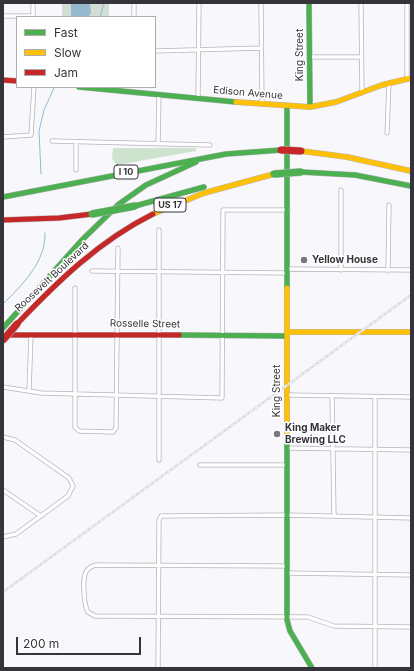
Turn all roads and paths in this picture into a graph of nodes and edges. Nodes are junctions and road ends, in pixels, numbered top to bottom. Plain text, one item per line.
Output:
1 (33, 3) edge
2 (134, 3) edge
3 (199, 3) edge
4 (261, 3) edge
5 (309, 3) edge
6 (360, 3) edge
7 (407, 3) edge
8 (3, 16) edge
9 (33, 16) edge
10 (134, 16) edge
11 (261, 48) junction
12 (198, 50) junction
13 (156, 51) edge
14 (310, 57) junction
15 (361, 57) junction
16 (409, 79) edge
17 (3, 80) edge
18 (16, 81) edge
19 (388, 83) junction
20 (34, 88) edge
21 (106, 88) edge
22 (133, 89) edge
23 (362, 93) junction
24 (159, 95) junction
25 (198, 98) junction
26 (262, 104) junction
27 (287, 106) junction
28 (310, 107) junction
29 (387, 133) dead end
30 (3, 137) edge
31 (52, 141) dead end
32 (76, 142) junction
33 (158, 144) junction
34 (210, 145) dead end
35 (211, 156) junction
36 (76, 170) dead end
37 (411, 171) edge
38 (274, 174) junction
39 (411, 186) edge
40 (40, 189) junction
41 (341, 190) dead end
42 (3, 193) edge
43 (3, 197) edge
44 (389, 205) dead end
45 (288, 210) junction
46 (3, 220) edge
47 (159, 230) dead end
48 (118, 248) dead end
49 (341, 270) junction
50 (411, 270) edge
51 (92, 271) dead end
52 (117, 271) junction
53 (287, 271) junction
54 (388, 271) junction
55 (159, 272) junction
56 (222, 272) junction
57 (75, 288) dead end
58 (5, 326) edge
59 (411, 332) edge
60 (75, 334) junction
61 (117, 334) junction
62 (287, 334) junction
63 (3, 335) edge
64 (31, 335) junction
65 (159, 335) junction
66 (221, 335) junction
67 (3, 340) edge
68 (3, 387) edge
69 (29, 391) junction
70 (75, 394) junction
71 (117, 394) junction
72 (288, 395) junction
73 (332, 396) junction
74 (158, 397) junction
75 (375, 397) junction
76 (411, 397) edge
77 (3, 437) edge
78 (287, 448) junction
79 (332, 449) junction
80 (375, 449) junction
81 (411, 450) edge
82 (159, 460) dead end
83 (200, 465) dead end
84 (287, 465) junction
85 (3, 490) edge
86 (287, 515) junction
87 (41, 516) junction
88 (334, 516) junction
89 (375, 517) junction
90 (411, 518) edge
91 (3, 537) edge
92 (159, 565) junction
93 (287, 570) junction
94 (375, 574) junction
95 (411, 575) edge
96 (159, 616) junction
97 (287, 616) junction
98 (374, 626) junction
99 (411, 627) edge
100 (158, 668) edge
101 (312, 668) edge
102 (375, 668) edge

1 - 9 street
2 - 10 street
3 - 12 street
4 - 11 street
5 - 14 main road, King Street
6 - 15 street
7 - 16 street
8 - 9 street
11 - 12 street
11 - 26 street
12 - 13 street
12 - 25 street
14 - 15 street
14 - 28 main road, King Street
15 - 23 street
16 - 19 main road, Edison Avenue
17 - 18 main road
19 - 23 main road, Edison Avenue
19 - 29 street
20 - 30 street
21 - 22 main road, Edison Avenue
22 - 24 main road, Edison Avenue
23 - 28 main road, Edison Avenue
24 - 25 main road, Edison Avenue
24 - 33 street
25 - 26 main road, Edison Avenue
26 - 27 main road, Edison Avenue
27 - 28 main road, Edison Avenue
27 - 45 main road, King Street
31 - 32 street
32 - 33 street
32 - 36 street
33 - 34 street
35 - 37 main road, I 10, bridge
35 - 40 main road, I 10
35 - 58 main road, Roosevelt Boulevard
38 - 39 main road, bridge
38 - 46 main road, bridge
38 - 67 main road, Roosevelt Boulevard / US 17, bridge
40 - 42 main road
40 - 43 main road, I 10
41 - 49 street
44 - 54 street
45 - 53 main road, King Street
45 - 56 street
47 - 55 street
48 - 52 street
49 - 53 street
49 - 54 street
50 - 54 street
51 - 52 street
52 - 55 street
52 - 61 street
53 - 56 street
53 - 62 main road, King Street
55 - 56 street
55 - 65 street
56 - 66 street
57 - 60 street
59 - 62 main road, Rosselle Street
60 - 61 main road, Rosselle Street
60 - 64 main road, Rosselle Street
60 - 70 street
61 - 65 main road, Rosselle Street
61 - 71 street
62 - 66 main road, Rosselle Street
62 - 72 main road, King Street
63 - 64 main road, Rosselle Street
64 - 69 street
65 - 66 main road, Rosselle Street
65 - 74 street
66 - 74 street
68 - 69 street
69 - 70 street
70 - 71 street
70 - 71 street
71 - 74 street
72 - 73 street
72 - 78 main road, King Street
73 - 75 street
73 - 79 street
74 - 82 street
75 - 76 street
75 - 80 street
77 - 87 street
78 - 79 street
78 - 84 main road, King Street
79 - 80 street
79 - 88 street
80 - 81 street
80 - 89 street
83 - 84 street
84 - 86 main road, King Street
85 - 87 street
86 - 88 street
86 - 92 street
86 - 93 main road, King Street
87 - 91 street
88 - 89 street
89 - 90 street
89 - 94 street
92 - 93 street
92 - 96 street
92 - 96 street
93 - 94 street
93 - 97 main road, King Street
94 - 95 street
94 - 98 street
96 - 97 street
96 - 100 street
97 - 98 street
97 - 101 main road, King Street
98 - 99 street
98 - 102 street

